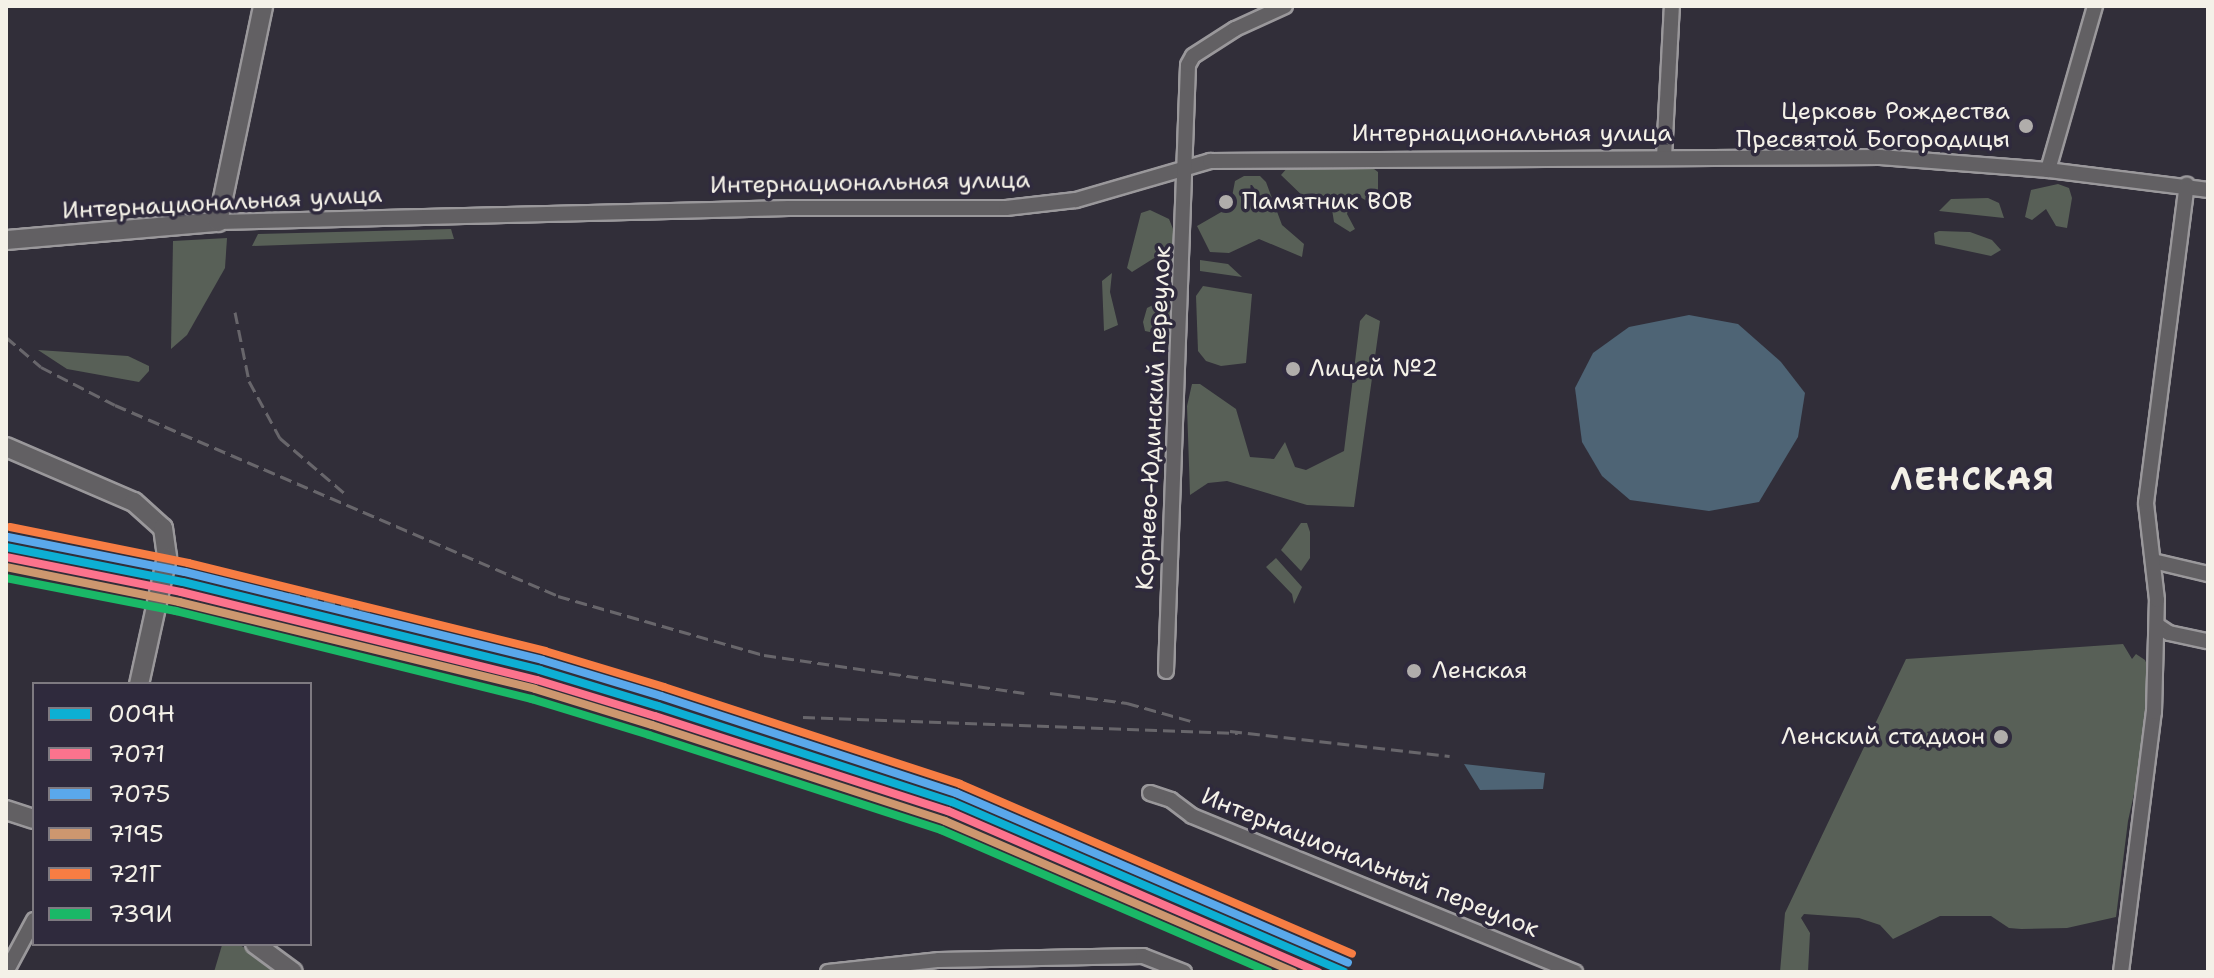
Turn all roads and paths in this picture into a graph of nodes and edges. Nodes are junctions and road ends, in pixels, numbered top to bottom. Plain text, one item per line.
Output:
1 (263, 6) edge
2 (1285, 6) edge
3 (1672, 6) edge
4 (2095, 6) edge
5 (1664, 157) junction
6 (1188, 167) junction
7 (2048, 170) junction
8 (2187, 185) junction
9 (2208, 190) edge
10 (218, 222) junction
11 (6, 240) edge
12 (6, 447) edge
13 (2153, 561) junction
14 (2208, 574) edge
15 (2157, 625) junction
16 (2208, 641) edge
17 (1166, 671) dead end
18 (139, 682) edge
19 (1150, 793) dead end
20 (6, 810) edge
21 (32, 818) edge
22 (32, 924) edge
23 (258, 946) edge
24 (1056, 956) junction
25 (1143, 956) junction
26 (940, 966) edge
27 (6, 972) edge
28 (293, 972) edge
29 (829, 972) edge
30 (1057, 972) edge
31 (1150, 972) edge
32 (1184, 972) edge
33 (1575, 972) edge
34 (2121, 972) edge

1 - 10 main road
2 - 6 street, Корнево-Юдинский переулок
3 - 5 street
4 - 7 street
5 - 6 street, Интернациональная улица
5 - 7 street, Интернациональная улица
6 - 10 street, Интернациональная улица
6 - 17 street, Корнево-Юдинский переулок
7 - 8 street, Интернациональная улица
8 - 9 street, Интернациональная улица
8 - 13 street
10 - 11 main road, Интернациональная улица
12 - 18 main road
13 - 14 street
13 - 15 street
15 - 16 street
15 - 34 street
19 - 33 street, Интернациональный переулок
20 - 21 main road
22 - 27 street
23 - 28 main road
24 - 25 street
24 - 26 street
24 - 30 street
25 - 31 street
25 - 32 street
26 - 29 street

